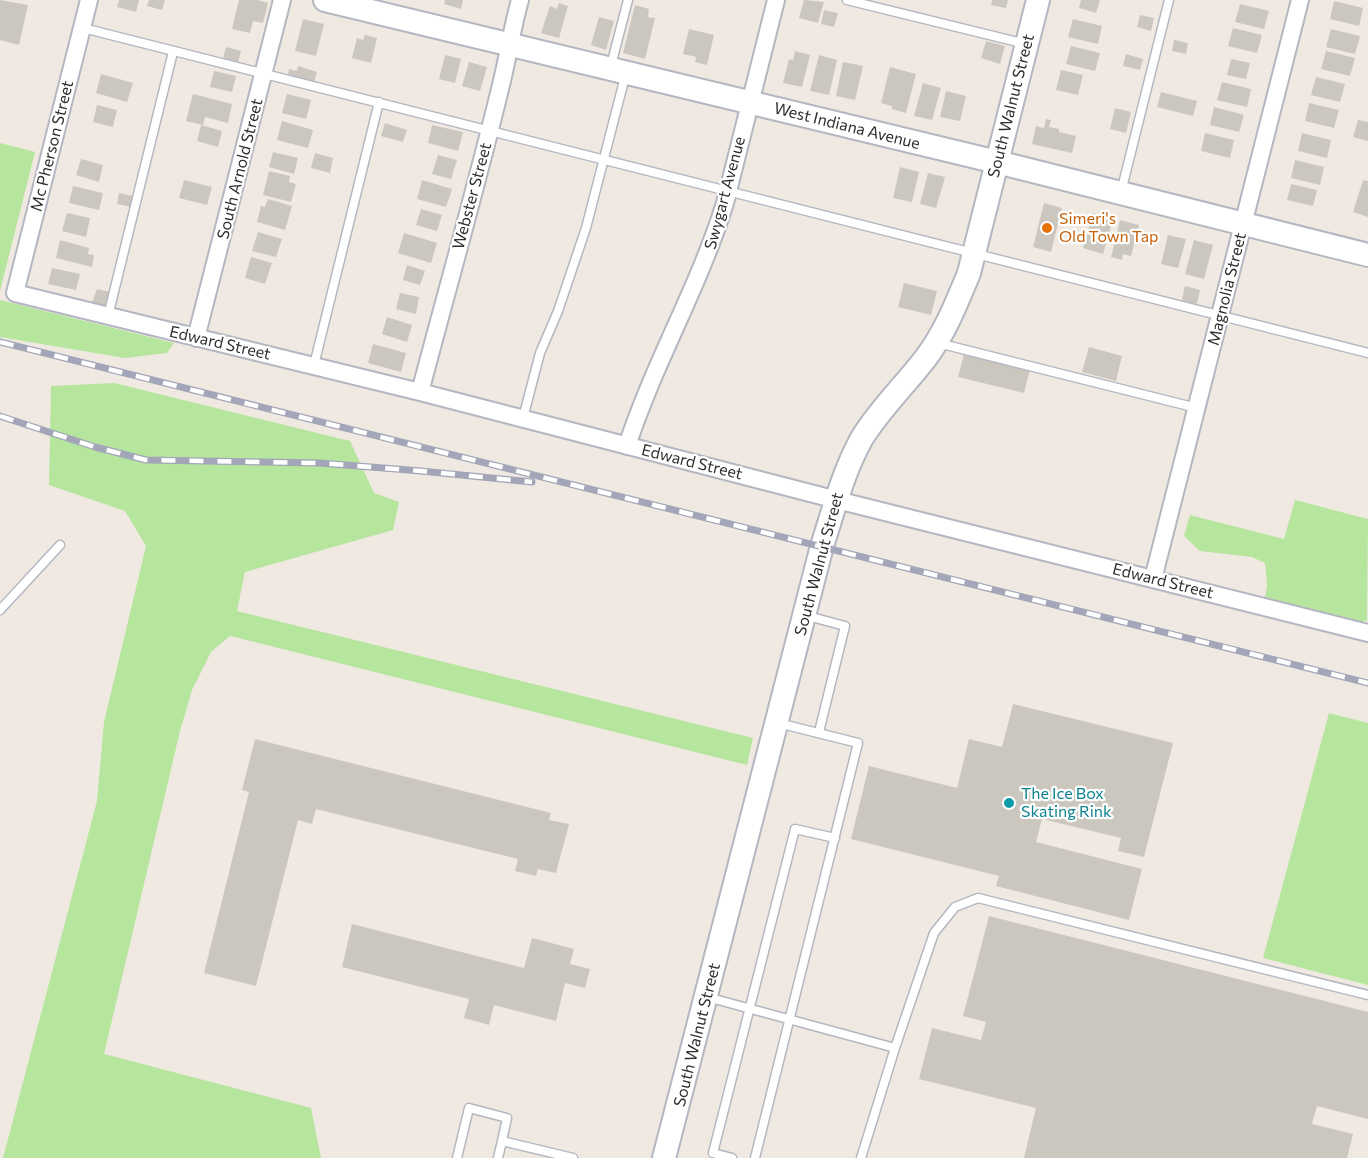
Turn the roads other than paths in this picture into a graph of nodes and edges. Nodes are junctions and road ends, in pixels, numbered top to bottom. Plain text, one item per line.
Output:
1 (89, 0) edge
2 (282, 0) edge
3 (325, 0) edge
4 (520, 0) edge
5 (628, 0) edge
6 (776, 0) edge
7 (847, 0) edge
8 (1038, 0) edge
9 (1169, 0) edge
10 (1300, 0) edge
11 (83, 28) junction
12 (1026, 44) junction
13 (509, 46) junction
14 (172, 52) junction
15 (618, 71) junction
16 (264, 74) junction
17 (379, 102) junction
18 (749, 102) junction
19 (490, 131) junction
20 (604, 160) junction
21 (997, 162) junction
22 (728, 191) junction
23 (1121, 193) junction
24 (1243, 224) junction
25 (973, 254) junction
26 (1368, 254) edge
27 (15, 292) joint
28 (108, 316) junction
29 (1220, 317) junction
30 (196, 338) junction
31 (935, 342) junction
32 (1368, 353) edge
33 (314, 365) junction
34 (420, 392) junction
35 (1197, 408) junction
36 (523, 418) junction
37 (627, 446) junction
38 (837, 500) junction
39 (60, 545) dead end
40 (1153, 579) junction
41 (0, 610) edge
42 (804, 615) junction
43 (1368, 633) edge
44 (776, 722) junction
45 (819, 732) junction
46 (835, 838) junction
47 (1368, 995) edge
48 (707, 997) junction
49 (750, 1009) junction
50 (791, 1019) junction
51 (895, 1048) junction
52 (502, 1141) junction
53 (539, 1154) edge
54 (456, 1158) edge
55 (498, 1158) edge
56 (573, 1158) edge
57 (664, 1158) edge
58 (732, 1158) edge
59 (755, 1158) edge
60 (861, 1158) edge

1 - 11 street, Mc Pherson Street
2 - 16 street, South Arnold Street
3 - 13 street, West Indiana Avenue
4 - 13 street, Webster Street
5 - 15 lane
6 - 18 street, Swygart Avenue
7 - 12 lane
8 - 12 street, South Walnut Street
9 - 23 lane
10 - 24 street, Magnolia Street
11 - 14 lane
11 - 27 street, Mc Pherson Street
12 - 21 street, South Walnut Street
13 - 15 street, West Indiana Avenue
13 - 19 street, Webster Street
14 - 16 lane
14 - 28 lane
15 - 18 street, West Indiana Avenue
15 - 20 lane
16 - 17 lane
16 - 30 street, South Arnold Street
17 - 19 lane
17 - 33 lane
18 - 21 street, West Indiana Avenue
18 - 22 street, Swygart Avenue
19 - 20 lane
19 - 34 street, Webster Street
20 - 22 lane
20 - 36 lane
21 - 23 street, West Indiana Avenue
21 - 25 street, South Walnut Street
22 - 25 lane
22 - 37 street, Swygart Avenue
23 - 24 street, West Indiana Avenue
24 - 26 street, West Indiana Avenue
24 - 29 street, Magnolia Street
25 - 29 lane
25 - 31 street, South Walnut Street
27 - 28 street, Edward Street
28 - 30 street, Edward Street
29 - 32 lane
29 - 35 street, Magnolia Street
30 - 33 street, Edward Street
31 - 35 lane
31 - 38 street, South Walnut Street
33 - 34 street, Edward Street
34 - 36 street, Edward Street
35 - 40 street, Magnolia Street
36 - 37 street, Edward Street
37 - 38 street, Edward Street
38 - 40 street, Edward Street
38 - 42 street, South Walnut Street
39 - 41 lane
40 - 43 street, Edward Street
42 - 44 street, South Walnut Street
42 - 45 lane
44 - 45 lane
44 - 48 street, South Walnut Street
45 - 46 lane
46 - 49 lane
46 - 50 lane
47 - 51 lane
48 - 49 lane
48 - 57 street, South Walnut Street
49 - 50 lane
49 - 58 lane
50 - 51 lane
50 - 59 lane
51 - 60 lane
52 - 53 lane
52 - 54 lane
52 - 55 lane
53 - 56 lane

